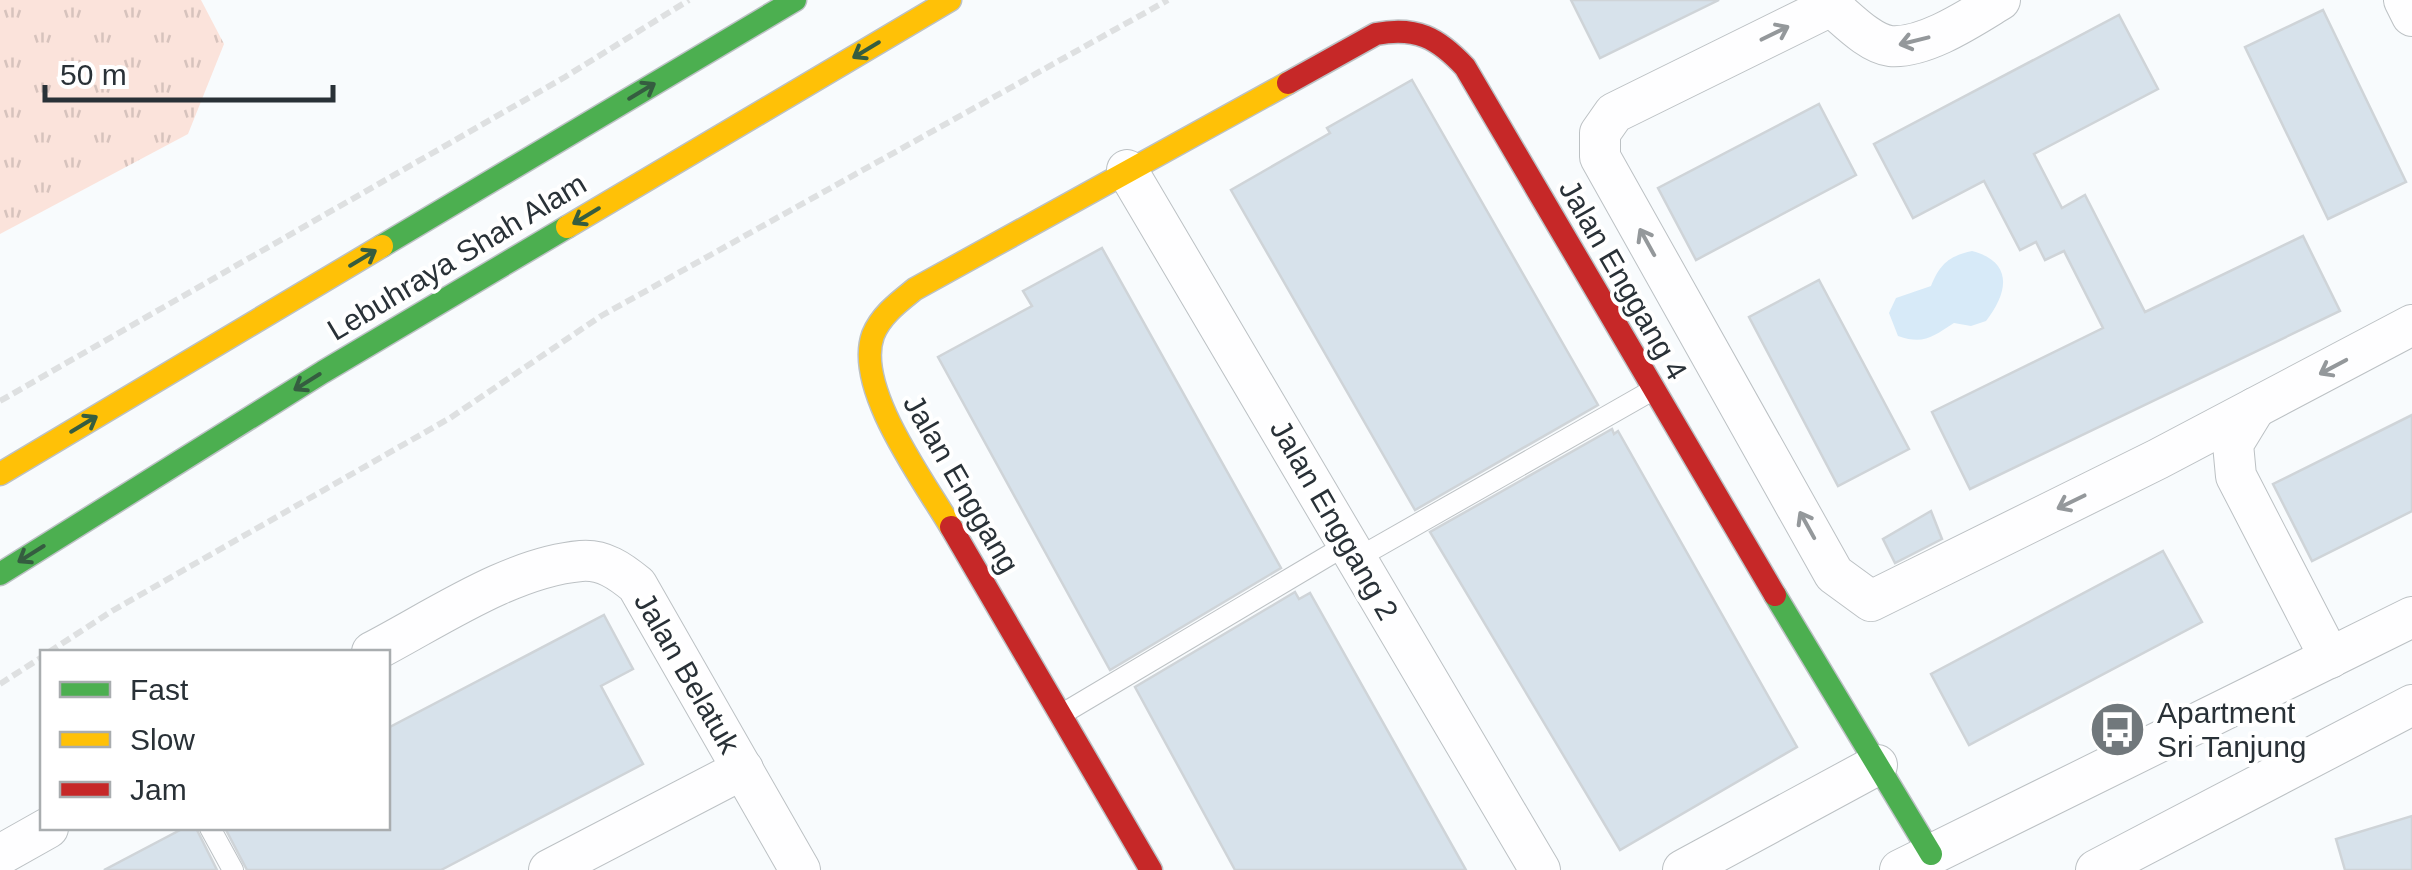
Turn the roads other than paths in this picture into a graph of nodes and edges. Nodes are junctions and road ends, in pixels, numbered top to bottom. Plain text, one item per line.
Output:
1 (795, 0) edge
2 (950, 0) edge
3 (2000, 0) edge
4 (2404, 0) edge
5 (1832, 3) edge
6 (2412, 16) edge
7 (1128, 170) junction
8 (2412, 325) edge
9 (1652, 390) junction
10 (2255, 408) junction
11 (2158, 459) junction
12 (0, 474) edge
13 (2236, 476) junction
14 (1352, 552) junction
15 (0, 574) edge
16 (2412, 616) edge
17 (376, 650) edge
18 (2330, 658) junction
19 (2412, 705) edge
20 (1060, 716) junction
21 (1877, 765) junction
22 (743, 768) junction
23 (44, 830) edge
24 (211, 830) edge
25 (0, 854) edge
26 (2157, 855) edge
27 (1916, 862) edge
28 (232, 870) edge
29 (550, 870) edge
30 (800, 870) edge
31 (1150, 870) edge
32 (1540, 870) edge
33 (1683, 870) edge
34 (2096, 870) edge

12 -> 1 main road, Lebuhraya Shah Alam
2 -> 15 main road, Lebuhraya Shah Alam
3 -> 5 street
4 - 6 street
11 -> 5 street
7 - 9 main road, Jalan Enggang 4
7 - 14 street, Jalan Enggang 2
7 - 20 main road, Jalan Enggang
8 -> 10 street
9 - 14 lane
9 - 21 main road, Jalan Enggang 4
10 - 11 street
10 - 13 street
11 - 13 street
13 - 18 street
14 - 20 lane
14 - 32 street, Jalan Enggang 2
16 - 18 street
17 - 22 street, Jalan Belatuk
18 - 27 street
19 - 26 street
20 - 31 main road, Jalan Enggang
21 - 27 main road, Jalan Enggang 4
21 - 33 street
22 - 29 street
22 - 30 street, Jalan Belatuk
23 - 25 street
24 - 28 lane
26 - 34 street

